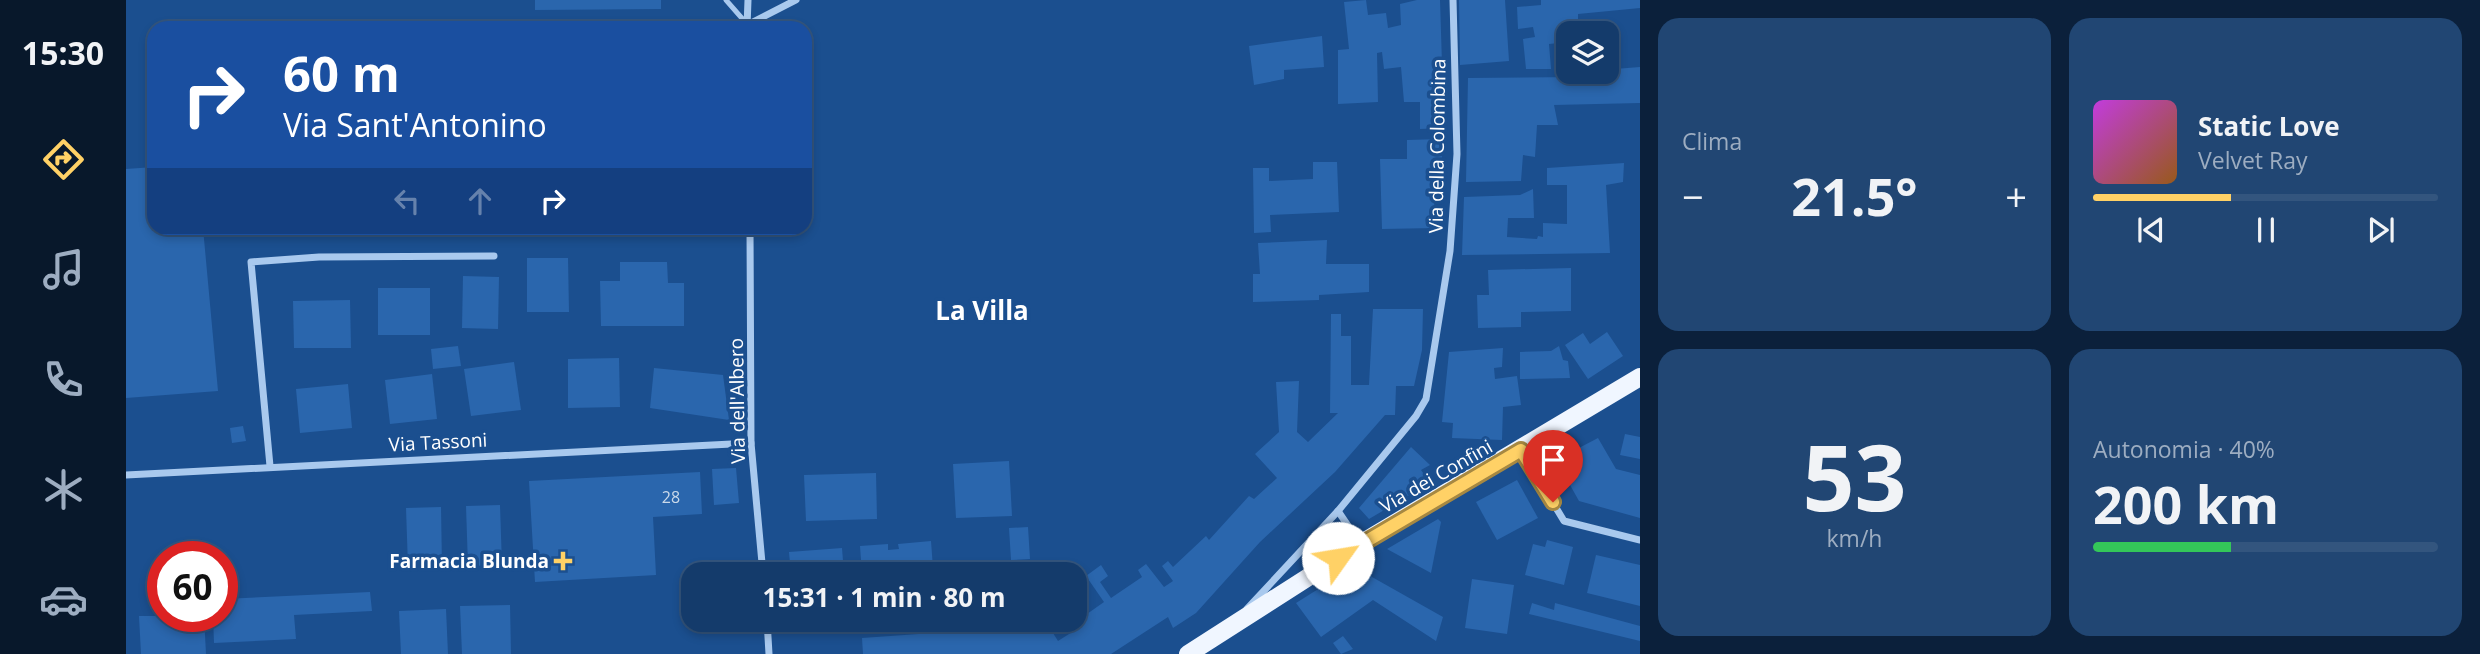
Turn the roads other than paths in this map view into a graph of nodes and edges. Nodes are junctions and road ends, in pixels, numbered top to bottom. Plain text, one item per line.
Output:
1 (726, 0) edge
2 (748, 0) edge
3 (796, 0) edge
4 (1453, 0) edge
5 (743, 21) edge
6 (747, 21) edge
7 (756, 21) edge
8 (750, 235) edge
9 (494, 256) dead end
10 (1640, 377) edge
11 (751, 443) junction
12 (1521, 450) junction
13 (270, 466) junction
14 (126, 475) edge
15 (1338, 511) junction
16 (1640, 540) edge
17 (1360, 544) junction
18 (762, 562) edge
19 (1232, 627) junction
20 (767, 632) edge
21 (769, 654) edge
22 (1188, 654) edge

1 - 5 lane
2 - 6 street
3 - 7 street
4 - 15 street, Via della Colombina
8 - 11 street, Via dell'Albero
9 - 13 street
10 - 12 main road, Via dei Confini
11 - 13 street, Via Tassoni
11 - 18 street, Via dell'Albero
12 - 16 street
12 - 17 main road, Via dei Confini
13 - 14 street, Via Tassoni
15 - 17 street
15 - 19 street, Via della Colombina
17 - 19 main road, Via dei Confini
19 - 22 main road, Via dei Confini
20 - 21 street

